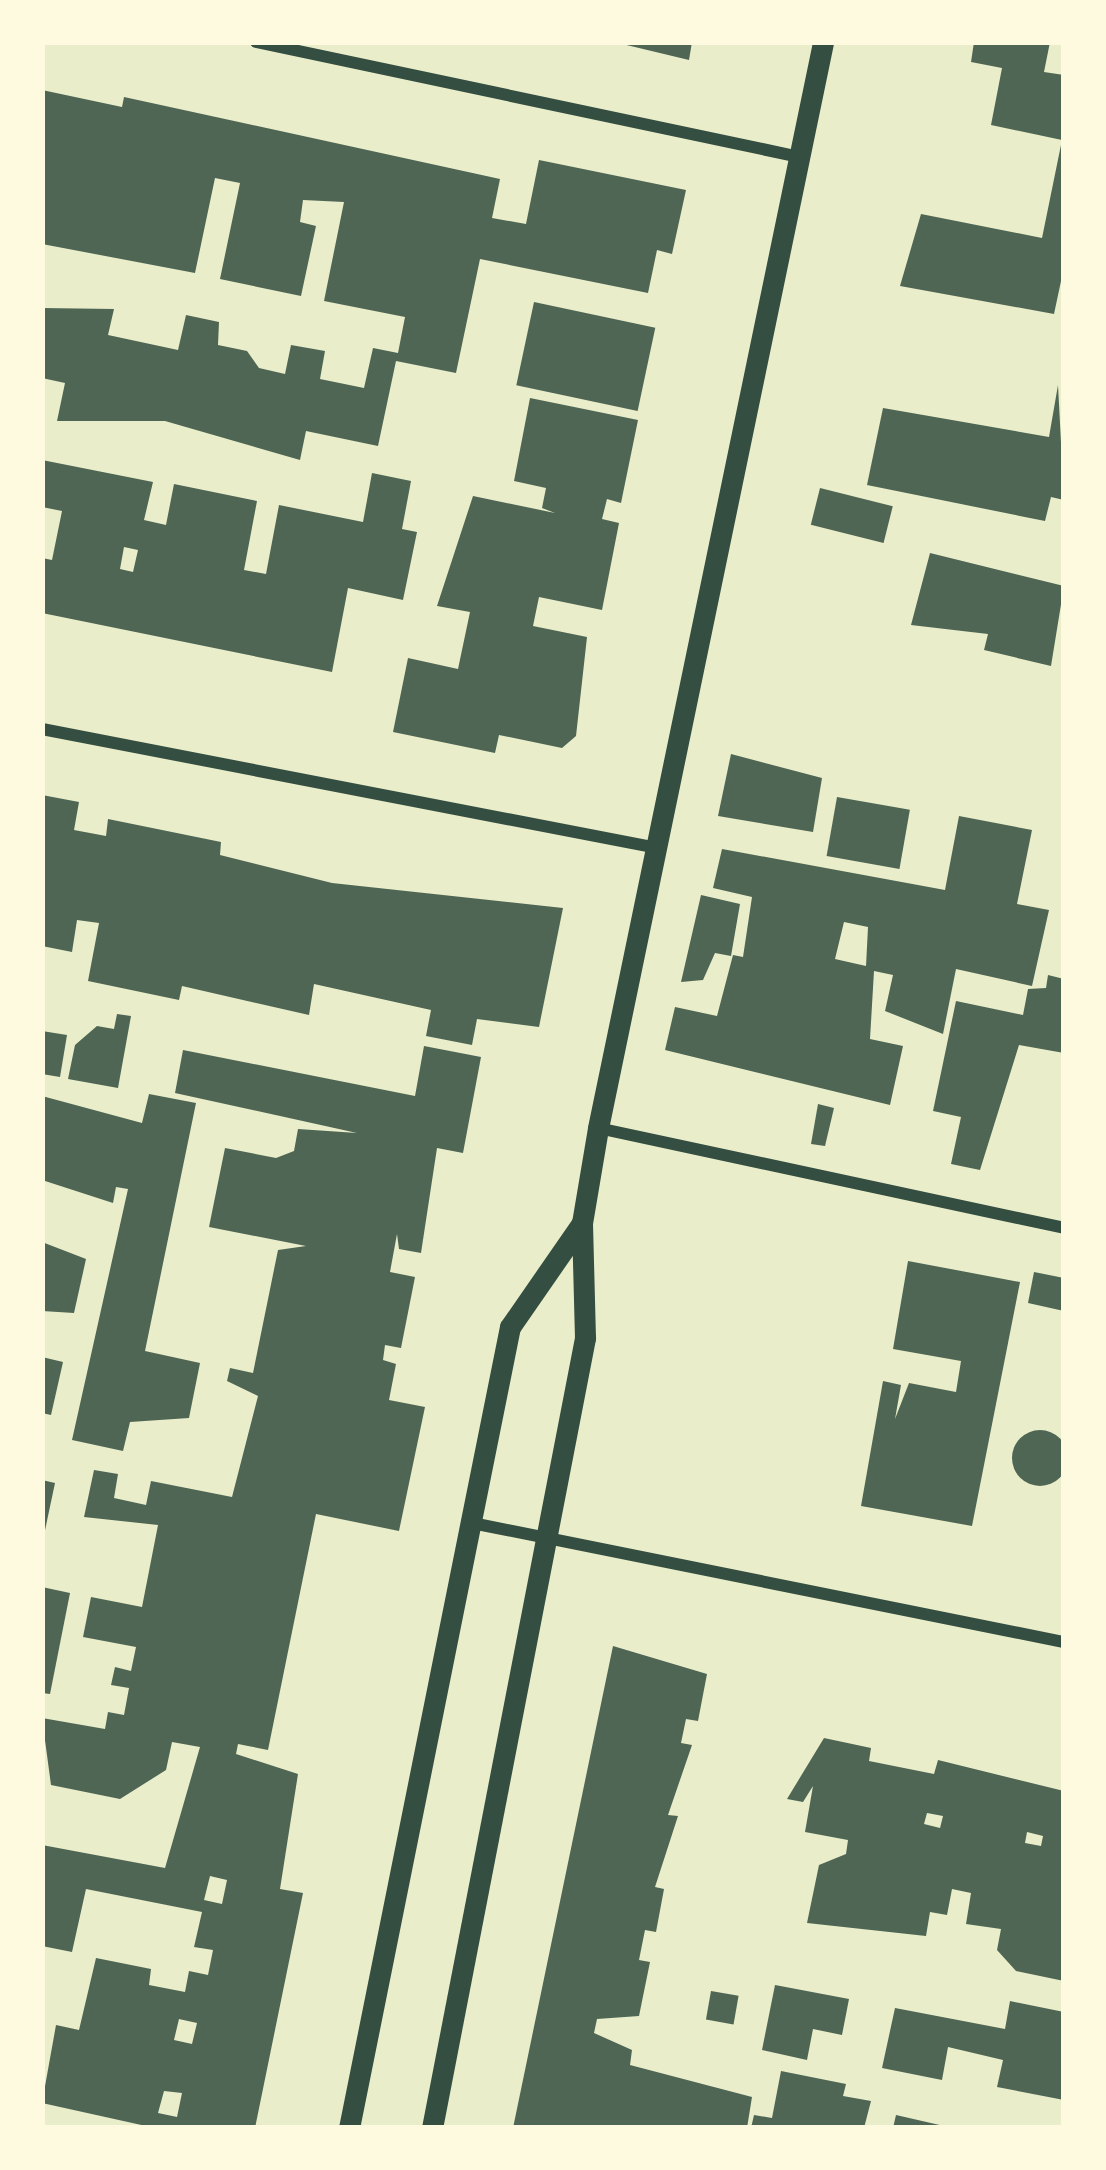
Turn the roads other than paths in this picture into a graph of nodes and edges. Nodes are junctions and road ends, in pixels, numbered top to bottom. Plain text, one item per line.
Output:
1 (256, 42) edge
2 (823, 42) edge
3 (800, 157) junction
4 (42, 729) edge
5 (652, 848) junction
6 (598, 1128) junction
7 (582, 1223) junction
8 (1064, 1228) edge
9 (466, 1522) junction
10 (545, 1538) junction
11 (1064, 1642) edge
12 (349, 2128) edge
13 (432, 2128) edge

1 - 3 street
2 - 3 street
3 - 5 street
4 - 5 street
5 - 6 street
6 - 7 street
6 - 8 street
7 - 9 street
7 - 10 street
9 - 10 street
9 - 12 street
10 - 11 street
10 - 13 street

